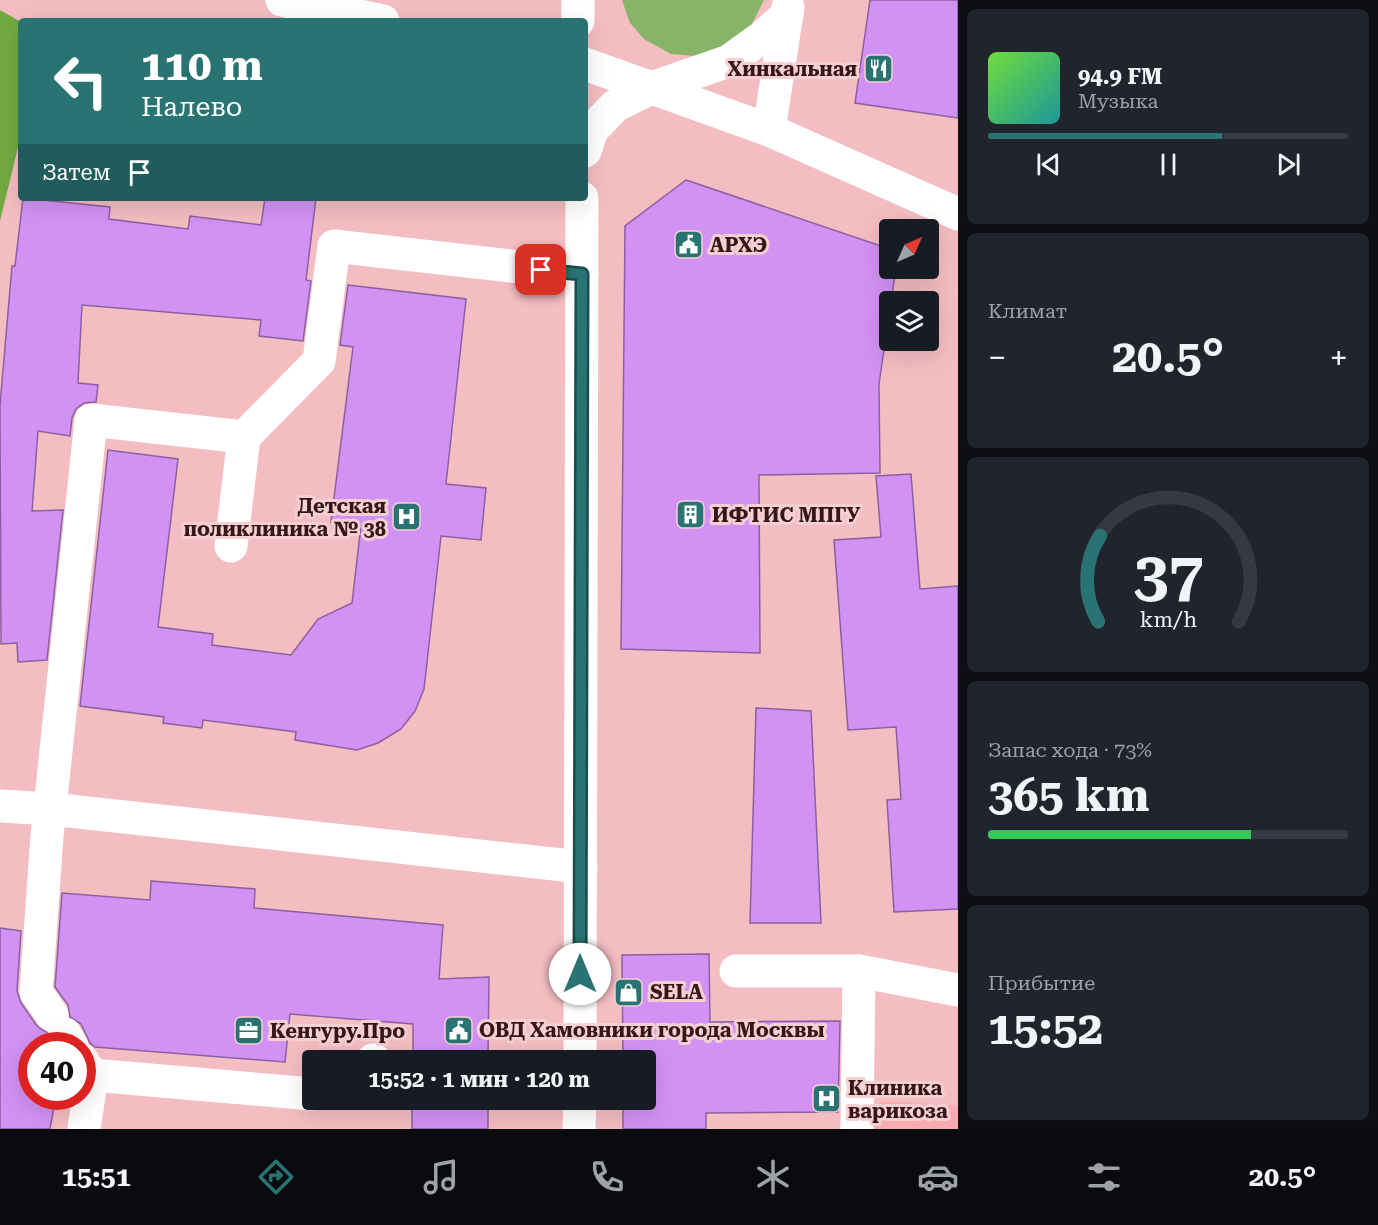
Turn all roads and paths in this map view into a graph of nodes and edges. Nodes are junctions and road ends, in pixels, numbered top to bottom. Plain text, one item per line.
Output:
1 (283, 0) edge
2 (578, 0) edge
3 (788, 7) edge
4 (281, 18) edge
5 (369, 18) edge
6 (578, 18) edge
7 (588, 65) edge
8 (651, 88) junction
9 (769, 130) junction
10 (588, 142) edge
11 (582, 201) edge
12 (958, 214) edge
13 (582, 274) junction
14 (244, 437) junction
15 (231, 546) dead end
16 (0, 806) edge
17 (51, 808) junction
18 (581, 867) junction
19 (736, 971) dead end
20 (859, 971) junction
21 (958, 990) edge
22 (63, 1032) edge
23 (580, 1050) edge
24 (96, 1051) edge
25 (302, 1092) edge
26 (81, 1110) edge
27 (579, 1110) edge
28 (84, 1129) edge
29 (579, 1129) edge
30 (857, 1129) edge

1 - 4 street
1 - 5 street
2 - 6 street
3 - 8 street
3 - 9 street
7 - 8 street
8 - 9 street
8 - 10 street
9 - 12 street
11 - 13 street
13 - 14 street
13 - 18 street
14 - 15 street
14 - 17 street
16 - 17 street
17 - 18 street
17 - 22 street
18 - 23 street
19 - 20 street
20 - 21 street
20 - 30 street
24 - 25 street
26 - 28 street
27 - 29 street

